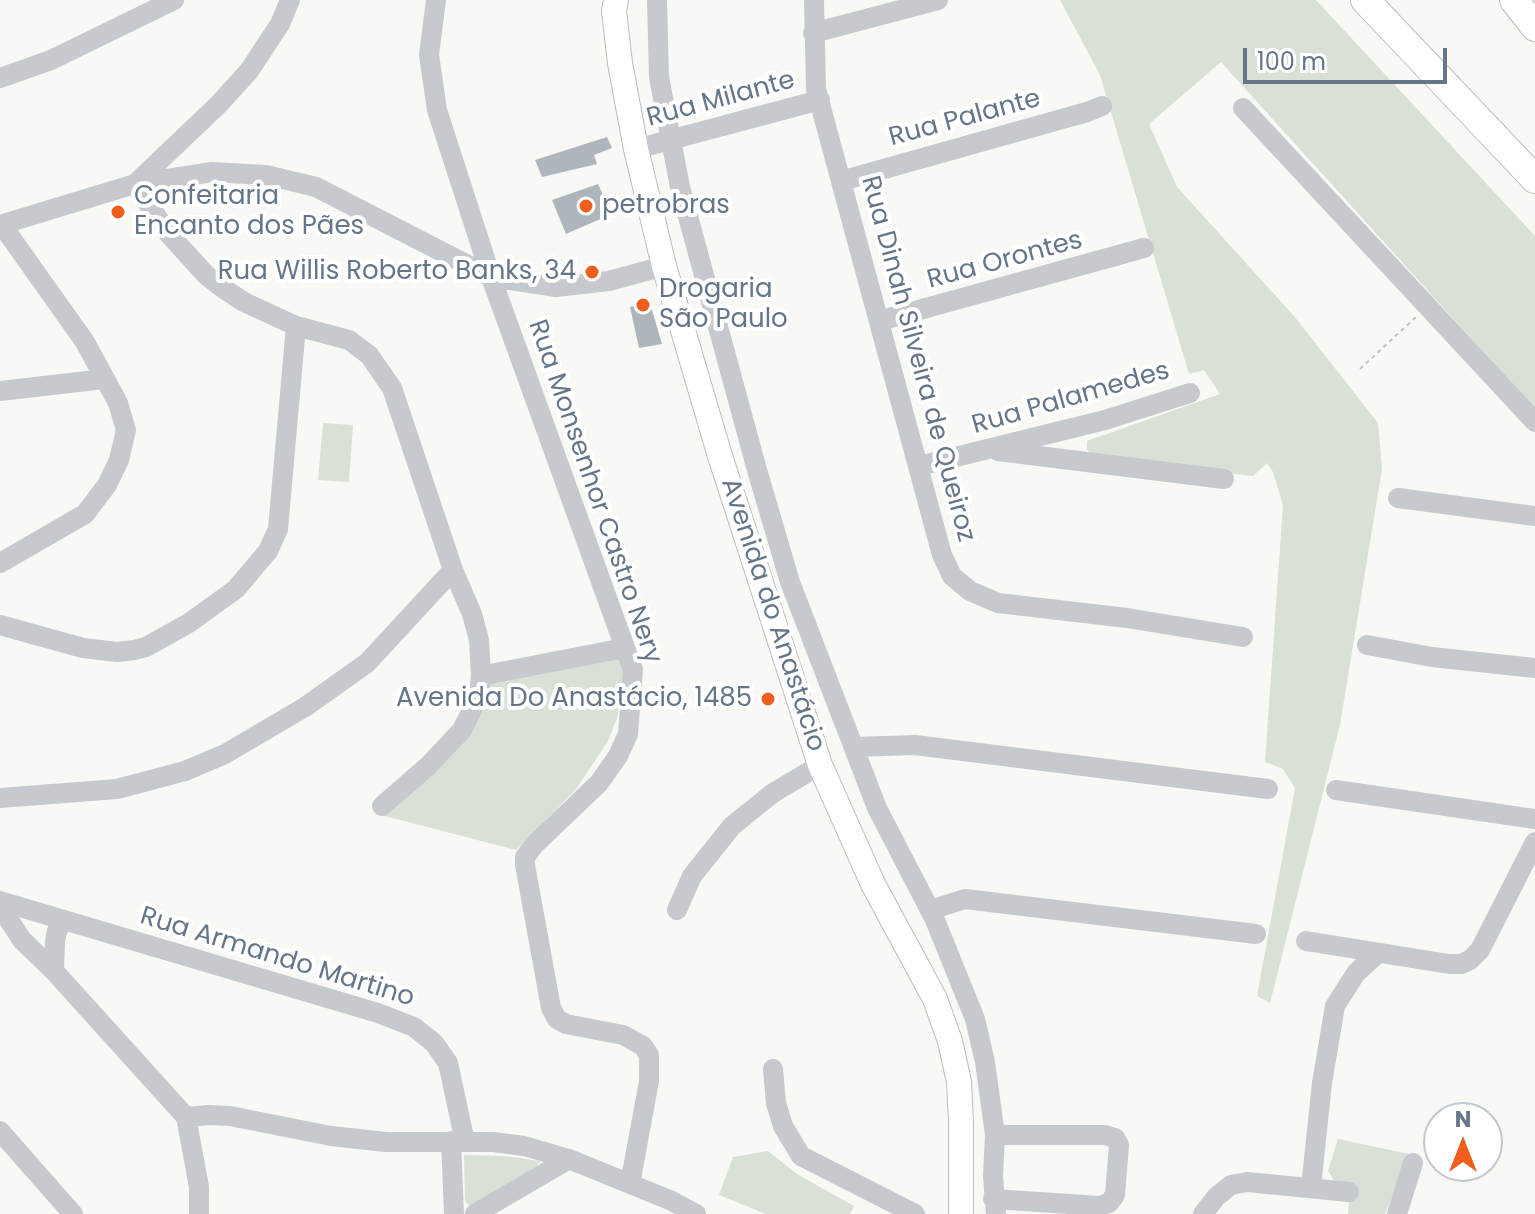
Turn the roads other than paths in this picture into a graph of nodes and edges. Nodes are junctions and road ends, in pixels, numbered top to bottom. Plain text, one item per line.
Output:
1 (174, 0) edge
2 (290, 0) edge
3 (436, 0) edge
4 (616, 0) edge
5 (657, 0) edge
6 (814, 0) edge
7 (938, 0) edge
8 (1365, 0) edge
9 (1514, 0) edge
10 (1535, 27) edge
11 (813, 33) junction
12 (1, 74) edge
13 (820, 100) junction
14 (1102, 106) dead end
15 (1243, 108) dead end
16 (671, 140) junction
17 (636, 149) junction
18 (1535, 179) edge
19 (841, 181) junction
20 (135, 184) junction
21 (1, 225) edge
22 (1144, 248) dead end
23 (664, 266) junction
24 (491, 277) junction
25 (879, 321) junction
26 (296, 326) junction
27 (104, 379) junction
28 (0, 391) edge
29 (1190, 393) dead end
30 (1535, 422) edge
31 (989, 450) junction
32 (919, 466) junction
33 (1224, 479) dead end
34 (1398, 498) dead end
35 (1535, 516) edge
36 (0, 563) edge
37 (453, 570) junction
38 (0, 625) edge
39 (1243, 637) dead end
40 (1367, 645) dead end
41 (619, 649) dead end
42 (1535, 668) edge
43 (490, 674) dead end
44 (854, 747) junction
45 (820, 765) junction
46 (1268, 789) dead end
47 (1336, 790) dead end
48 (0, 798) edge
49 (382, 806) dead end
50 (1535, 819) edge
51 (1535, 842) edge
52 (0, 903) edge
53 (677, 910) dead end
54 (930, 910) junction
55 (64, 920) junction
56 (1256, 934) dead end
57 (1306, 941) dead end
58 (1378, 953) junction
59 (54, 971) junction
60 (773, 1069) dead end
61 (186, 1117) junction
62 (0, 1131) edge
63 (995, 1135) junction
64 (458, 1142) junction
65 (569, 1159) junction
66 (1413, 1163) dead end
67 (630, 1184) junction
68 (1311, 1187) junction
69 (1349, 1192) dead end
70 (995, 1206) edge
71 (73, 1214) edge
72 (199, 1214) edge
73 (454, 1214) edge
74 (475, 1214) edge
75 (696, 1214) edge
76 (915, 1214) edge
77 (961, 1214) edge
78 (1203, 1214) edge
79 (1397, 1214) edge

1 - 12 street
2 - 20 street
3 - 24 street, Rua Monsenhor Castro Nery
4 - 17 main road, Avenida do Anastácio
5 - 16 street, Avenida do Anastácio
6 - 11 street, Rua Dinah Silveira de Queiroz
7 - 11 street
8 - 18 highway
9 - 10 highway
11 - 13 street, Rua Dinah Silveira de Queiroz
13 - 16 street, Rua Milante
13 - 19 street, Rua Dinah Silveira de Queiroz
14 - 19 street, Rua Palante
15 - 30 street
16 - 17 street, Rua Milante
16 - 44 street, Avenida do Anastácio
17 - 23 main road, Avenida do Anastácio
19 - 25 street, Rua Dinah Silveira de Queiroz
20 - 21 street
20 - 24 street
20 - 26 street
21 - 27 street
22 - 25 street, Rua Orontes
23 - 24 street
23 - 45 main road, Avenida do Anastácio
24 - 67 street, Rua Monsenhor Castro Nery
25 - 32 street, Rua Dinah Silveira de Queiroz
26 - 37 street
26 - 38 street
27 - 28 street
27 - 36 street
29 - 31 street, Rua Palamedes
31 - 32 street, Rua Palamedes
31 - 33 street
32 - 39 street, Rua Dinah Silveira de Queiroz
34 - 35 street
37 - 48 street
37 - 49 street
40 - 42 street
41 - 43 street
44 - 46 street
44 - 54 street, Avenida do Anastácio
45 - 53 street
45 - 77 main road, Avenida do Anastácio
47 - 50 street
51 - 58 street
52 - 55 street, Rua Armando Martino
52 - 59 street
54 - 56 street
54 - 63 street, Avenida do Anastácio
55 - 59 street
55 - 64 street, Rua Armando Martino
57 - 58 street
58 - 68 street
59 - 61 street
60 - 76 street
61 - 64 street
61 - 72 street
62 - 71 street
63 - 70 street, Avenida do Anastácio
63 - 70 street
64 - 65 street
64 - 73 street, Rua Armando Martino
65 - 67 street
65 - 74 street
66 - 79 street
67 - 75 street
68 - 69 street
68 - 78 street

